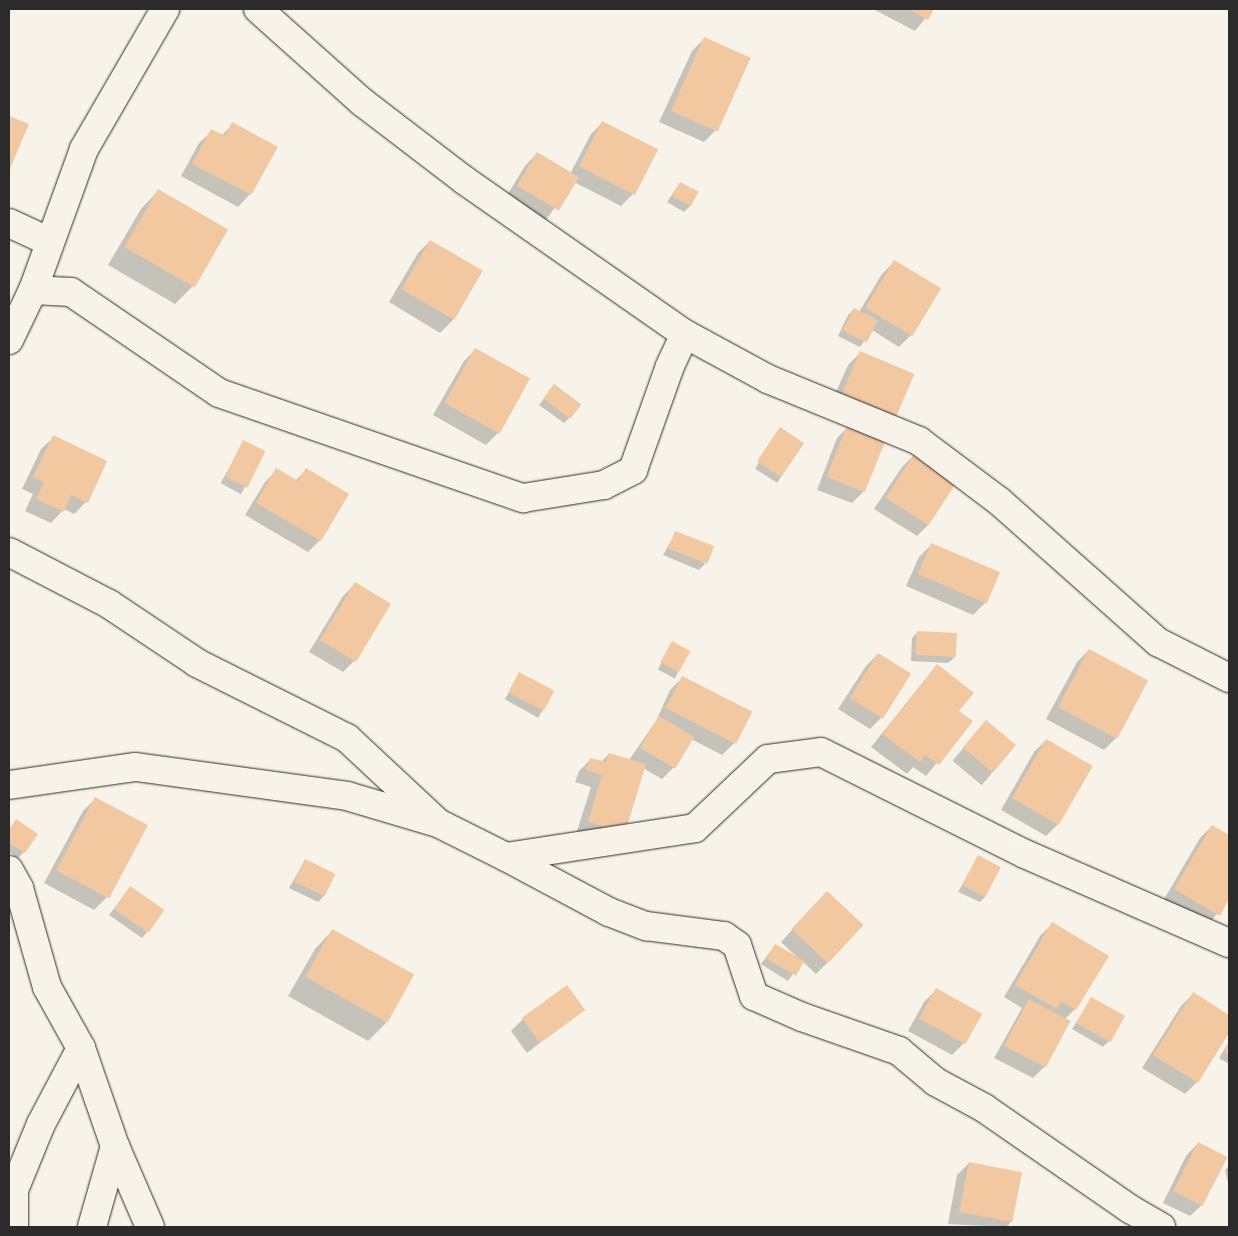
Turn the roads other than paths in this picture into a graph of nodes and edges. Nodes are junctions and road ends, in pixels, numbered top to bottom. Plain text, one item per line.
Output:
1 (165, 9) edge
2 (258, 9) edge
3 (9, 223) edge
4 (48, 241) junction
5 (33, 290) junction
6 (685, 334) junction
7 (9, 340) edge
8 (9, 552) edge
9 (1229, 678) edge
10 (9, 785) edge
11 (438, 823) junction
12 (506, 857) junction
13 (9, 870) edge
14 (1229, 943) edge
15 (81, 1048) junction
16 (115, 1146) junction
17 (14, 1227) edge
18 (92, 1227) edge
19 (150, 1227) edge
20 (1161, 1227) edge

1 - 4 street
2 - 6 street
3 - 4 street
4 - 5 street
5 - 6 street
5 - 7 street
6 - 9 street
8 - 11 street
10 - 11 street
11 - 12 street
12 - 14 street
12 - 20 street
13 - 15 street
15 - 16 street
15 - 17 street
16 - 18 street
16 - 19 street

